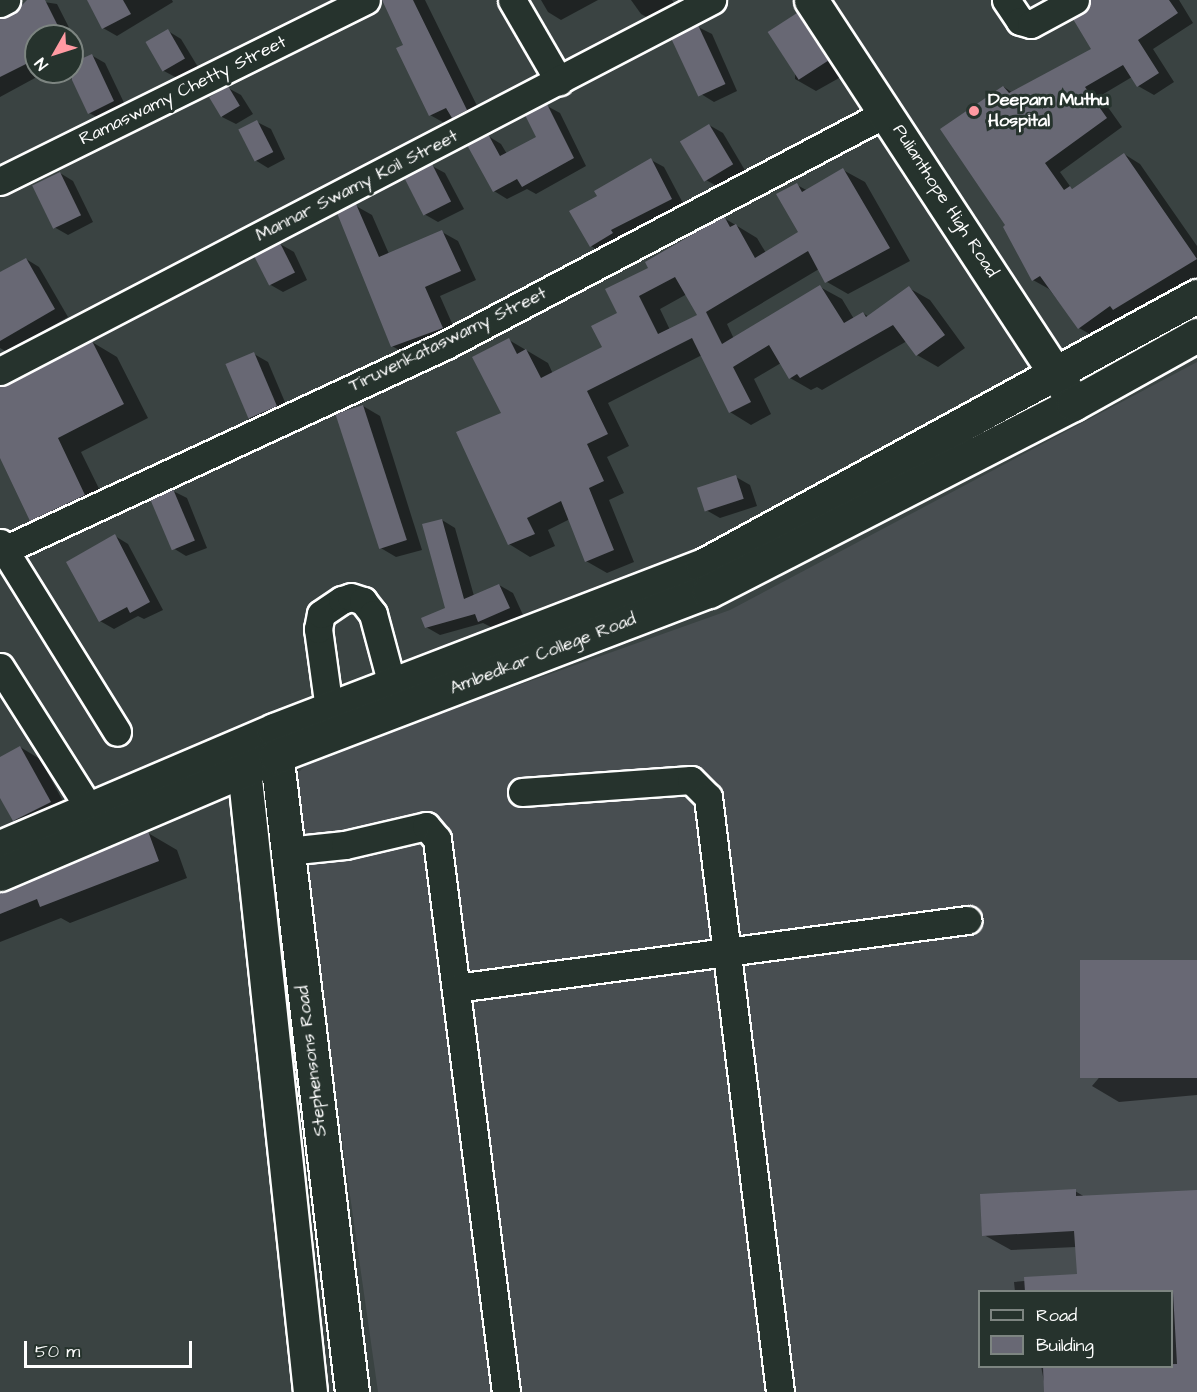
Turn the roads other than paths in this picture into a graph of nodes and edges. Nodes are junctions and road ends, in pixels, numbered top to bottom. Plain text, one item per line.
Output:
1 (6, 0) edge
2 (366, 0) edge
3 (512, 0) edge
4 (712, 0) edge
5 (812, 0) edge
6 (1076, 0) edge
7 (0, 3) edge
8 (1010, 8) edge
9 (559, 81) junction
10 (887, 112) junction
11 (0, 181) edge
12 (1197, 296) edge
13 (1197, 335) edge
14 (0, 371) edge
15 (1056, 371) junction
16 (1073, 404) junction
17 (1, 548) edge
18 (0, 667) edge
19 (392, 685) junction
20 (329, 709) junction
21 (117, 732) dead end
22 (275, 743) junction
23 (239, 759) junction
24 (522, 792) dead end
25 (93, 821) junction
26 (0, 847) edge
27 (287, 851) junction
28 (0, 874) edge
29 (967, 920) dead end
30 (729, 952) junction
31 (456, 988) junction
32 (310, 1392) edge
33 (352, 1392) edge
34 (506, 1392) edge
35 (780, 1392) edge

1 - 7 street
2 - 11 street, Ramaswamy Chetty Street
3 - 9 street
4 - 9 street, Mannar Swamy Koil Street
5 - 10 main road, Pulianthope High Road
6 - 8 street
9 - 14 street, Mannar Swamy Koil Street
10 - 15 main road, Pulianthope High Road
10 - 17 street, Tiruvenkataswamy Street
12 - 15 main road, Ambedkar College Road
13 - 16 main road, Ambedkar College Road
15 - 16 main road, Pulianthope High Road
15 - 19 main road, Ambedkar College Road
16 - 22 main road, Ambedkar College Road
17 - 21 street
18 - 25 street
19 - 20 main road, Ambedkar College Road
19 - 20 street
20 - 22 main road, Ambedkar College Road
22 - 23 main road, Ambedkar College Road
22 - 27 main road, Stephensons Road
23 - 25 main road, Ambedkar College Road
23 - 32 main road, Stephensons Road
24 - 30 street
25 - 26 main road, Ambedkar College Road
25 - 28 main road, Ambedkar College Road
27 - 31 street
27 - 33 main road, Stephensons Road
29 - 30 street
30 - 31 street
30 - 35 street
31 - 34 street

